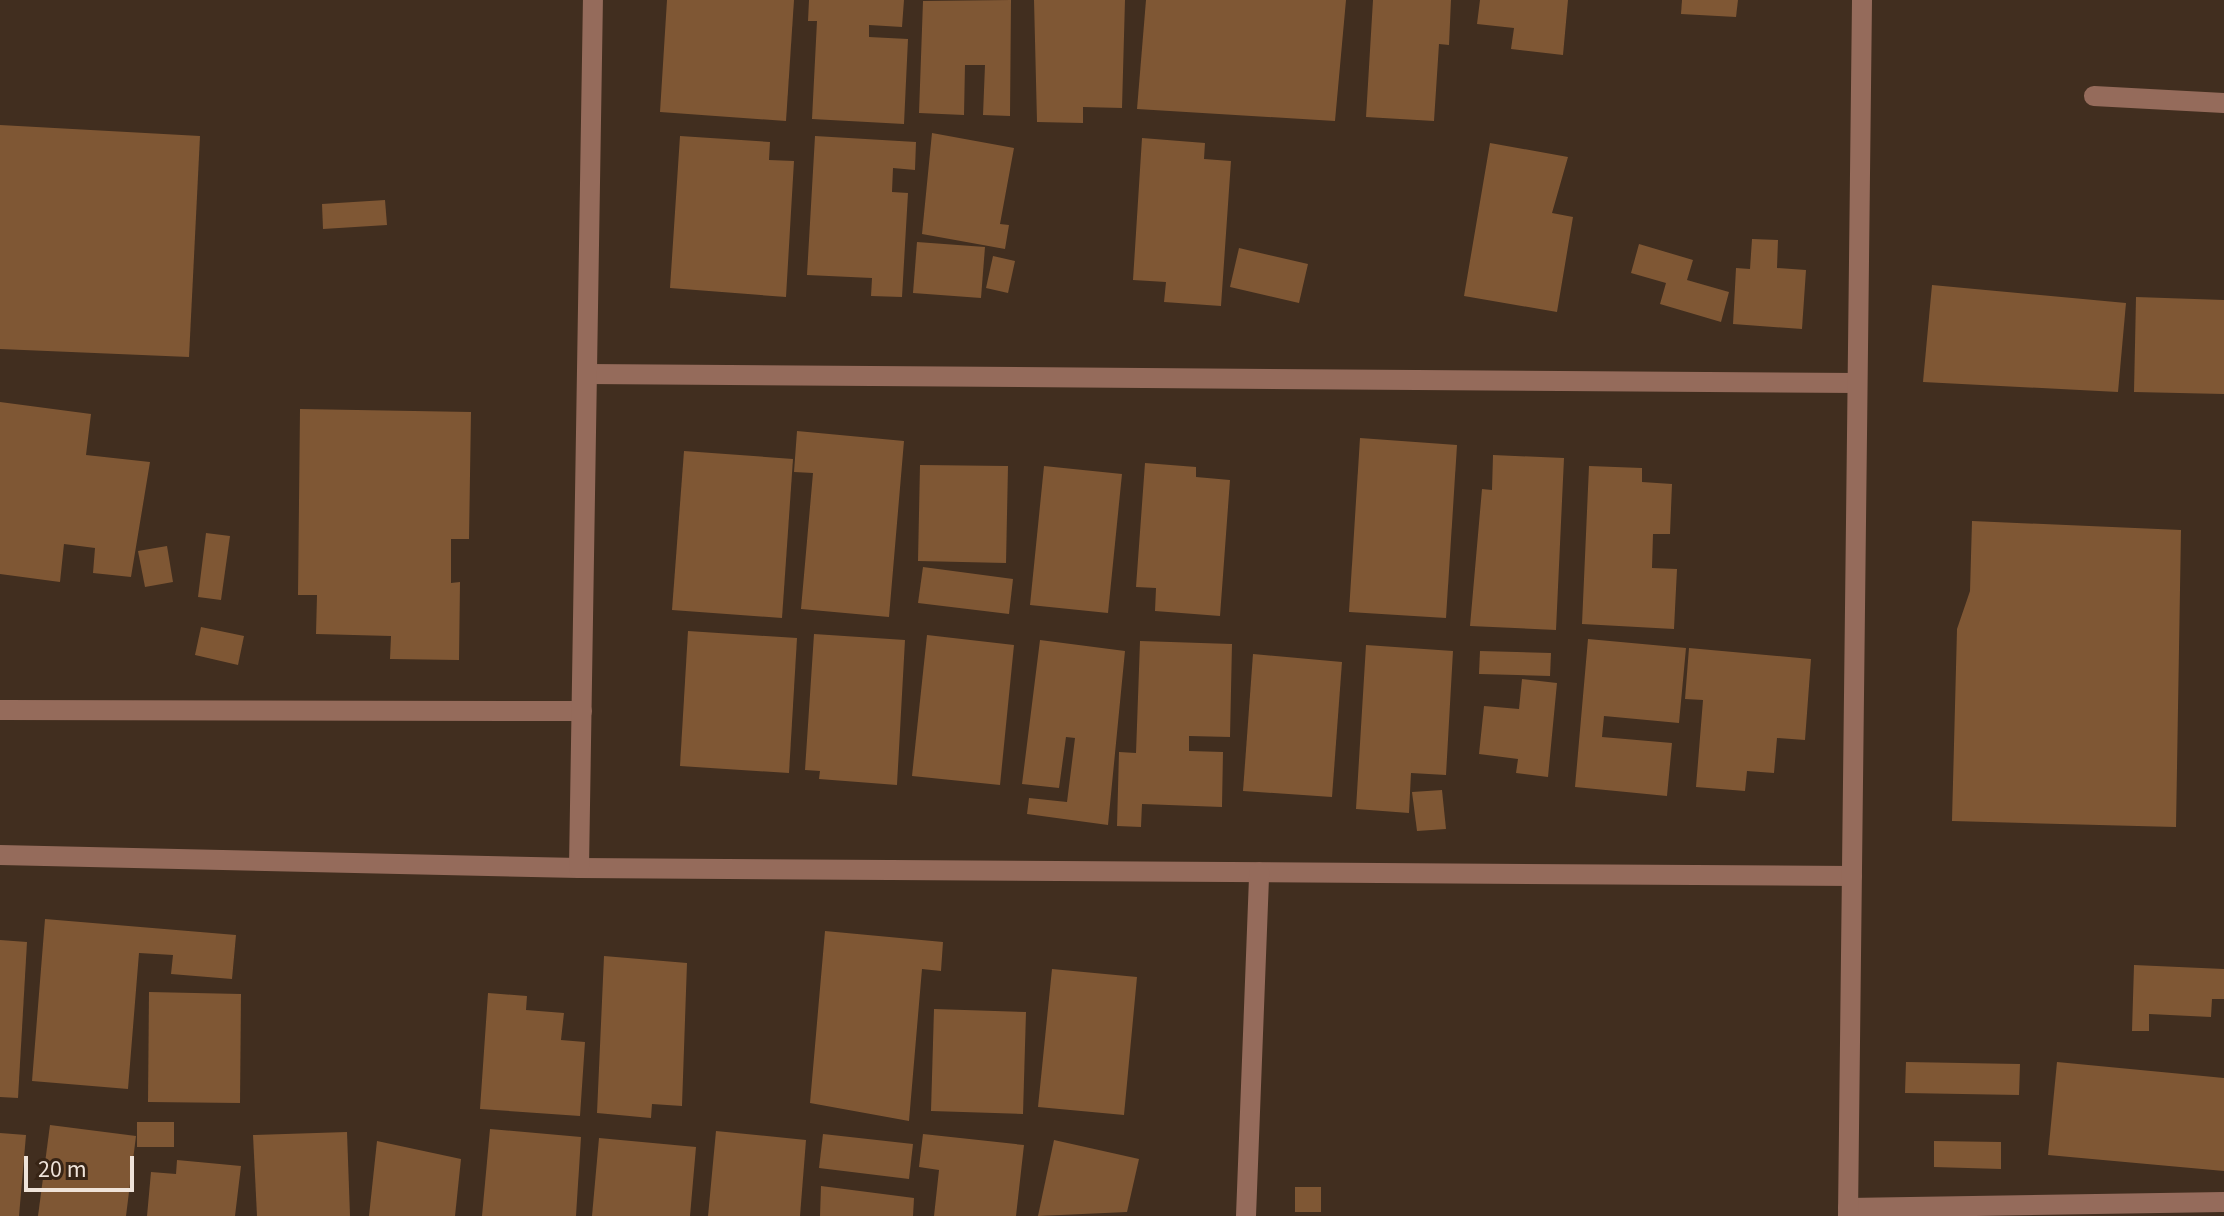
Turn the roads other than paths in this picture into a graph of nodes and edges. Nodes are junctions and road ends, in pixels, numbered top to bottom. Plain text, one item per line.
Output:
1 (593, 0) edge
2 (1862, 0) edge
3 (2094, 96) dead end
4 (2224, 103) edge
5 (587, 374) junction
6 (1857, 383) junction
7 (0, 710) edge
8 (582, 711) junction
9 (0, 855) edge
10 (579, 868) junction
11 (1259, 872) junction
12 (1852, 876) junction
13 (2224, 1202) edge
14 (1848, 1212) edge
15 (1246, 1216) edge

1 - 5 street
2 - 6 street
3 - 4 street
5 - 6 street
5 - 8 street
6 - 12 street
7 - 8 street
8 - 10 street
9 - 10 street
10 - 11 street
11 - 12 street
11 - 15 street
12 - 14 street
13 - 14 street

